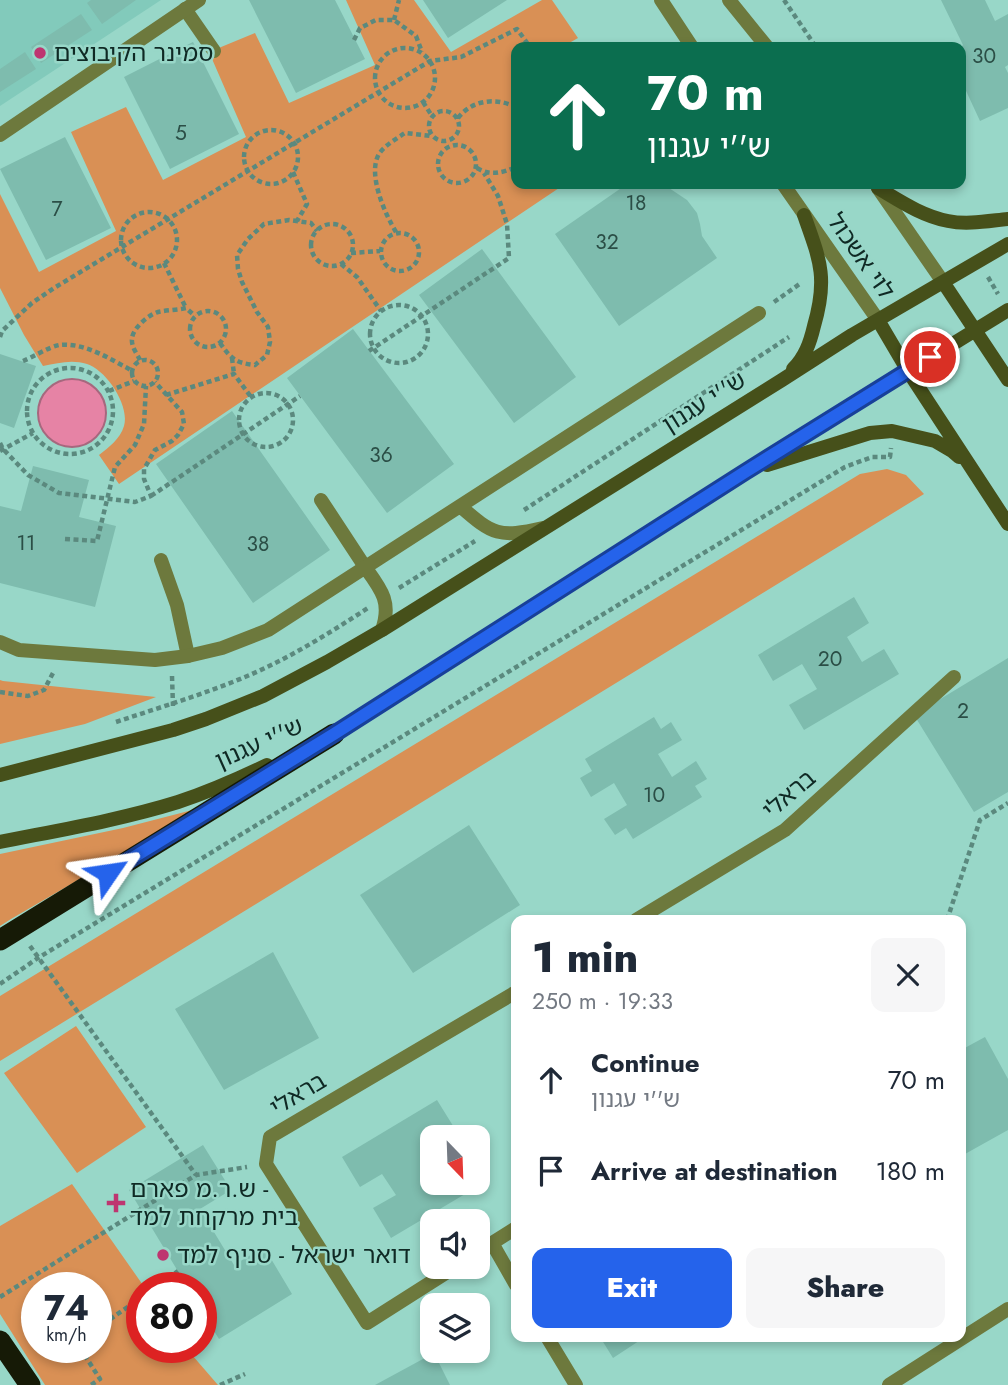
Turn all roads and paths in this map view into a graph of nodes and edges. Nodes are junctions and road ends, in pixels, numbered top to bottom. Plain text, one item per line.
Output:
1 (199, 0) edge
2 (399, 0) edge
3 (661, 0) edge
4 (729, 0) edge
5 (784, 0) edge
6 (185, 9) junction
7 (394, 20) junction
8 (354, 40) dead end
9 (526, 42) edge
10 (689, 42) edge
11 (763, 42) edge
12 (813, 42) edge
13 (215, 51) dead end
14 (423, 53) junction
15 (430, 61) junction
16 (379, 92) junction
17 (423, 102) junction
18 (511, 104) edge
19 (432, 116) junction
20 (458, 118) junction
21 (0, 135) edge
22 (432, 136) junction
23 (295, 142) junction
24 (449, 143) junction
25 (477, 168) junction
26 (511, 169) edge
27 (247, 171) junction
28 (293, 172) junction
29 (484, 173) junction
30 (786, 189) edge
31 (879, 189) edge
32 (881, 189) edge
33 (804, 215) junction
34 (168, 219) junction
35 (1008, 219) edge
36 (298, 221) junction
37 (317, 231) junction
38 (396, 233) junction
39 (1008, 244) edge
40 (122, 247) junction
41 (380, 251) junction
42 (351, 253) junction
43 (164, 263) junction
44 (341, 264) junction
45 (822, 270) junction
46 (943, 282) junction
47 (186, 308) junction
48 (1008, 310) edge
49 (381, 311) junction
50 (759, 313) joint
51 (195, 316) junction
52 (422, 316) junction
53 (816, 320) junction
54 (878, 320) junction
55 (975, 330) junction
56 (0, 337) edge
57 (220, 343) junction
58 (371, 350) junction
59 (232, 356) junction
60 (140, 360) junction
61 (23, 361) dead end
62 (131, 370) junction
63 (908, 371) junction
64 (234, 374) junction
65 (782, 380) junction
66 (1008, 380) edge
67 (134, 381) junction
68 (155, 382) junction
69 (146, 386) junction
70 (109, 391) junction
71 (165, 395) junction
72 (300, 396) dead end
73 (251, 397) junction
74 (289, 404) junction
75 (892, 431) junction
76 (33, 433) junction
77 (244, 434) junction
78 (0, 443) edge
79 (1, 450) edge
80 (971, 468) junction
81 (745, 472) junction
82 (151, 496) junction
83 (107, 500) junction
84 (321, 500) dead end
85 (460, 506) junction
86 (1008, 524) edge
87 (544, 528) junction
88 (492, 531) junction
89 (65, 539) dead end
90 (160, 560) dead end
91 (365, 567) junction
92 (384, 597) junction
93 (382, 630) junction
94 (0, 642) edge
95 (64, 653) junction
96 (188, 656) junction
97 (172, 658) junction
98 (954, 677) dead end
99 (0, 692) edge
100 (173, 704) junction
101 (107, 725) dead end
102 (173, 730) junction
103 (334, 734) junction
104 (0, 775) edge
105 (1008, 803) edge
106 (0, 842) edge
107 (644, 915) edge
108 (949, 915) edge
109 (9, 935) edge
110 (38, 958) junction
111 (0, 984) edge
112 (511, 995) edge
113 (266, 1164) junction
114 (196, 1175) junction
115 (511, 1231) edge
116 (492, 1243) joint
117 (511, 1275) edge
118 (435, 1279) edge
119 (0, 1297) edge
120 (1008, 1309) edge
121 (966, 1336) edge
122 (0, 1341) edge
123 (550, 1342) edge
124 (956, 1342) edge
125 (90, 1363) edge
126 (245, 1374) dead end
127 (30, 1385) edge
128 (91, 1385) edge
129 (220, 1385) edge
130 (576, 1385) edge
131 (889, 1385) edge

1 - 6 street
2 - 7 path
3 - 10 street
4 - 11 street
5 - 12 path
6 - 13 street
6 - 21 street
7 - 8 path
7 - 14 path
9 - 15 path
14 - 15 path
14 - 16 path
15 - 16 path
15 - 17 path
16 - 17 path
16 - 23 path
17 - 19 path
18 - 20 path
19 - 20 path
19 - 22 path
20 - 24 path
22 - 24 path
22 - 38 path
23 - 27 path
23 - 27 path
23 - 28 path
24 - 25 path
24 - 25 path
25 - 29 path
26 - 29 path
27 - 28 path
27 - 34 path
28 - 36 path
29 - 52 path
30 - 33 street, לוי אשכול
31 - 46 street
32 - 35 main road
33 - 45 main road
33 - 54 street, לוי אשכול
34 - 40 path
34 - 40 path
34 - 43 path
36 - 37 path
36 - 59 path
37 - 42 path
37 - 44 path
38 - 41 path
38 - 41 path
39 - 46 main road, ש''י עגנון
40 - 43 path
40 - 56 path
41 - 42 path
42 - 44 path
43 - 47 path
44 - 49 path
45 - 50 path
45 - 53 main road
46 - 54 main road, ש''י עגנון
46 - 55 main road
47 - 51 path
47 - 60 path
48 - 55 main road, ש''י עגנון
49 - 52 path
49 - 58 path
50 - 85 street
51 - 57 path
51 - 57 path
52 - 58 path
52 - 58 path
53 - 65 main road
53 - 88 path
54 - 63 main road
54 - 65 main road, ש''י עגנון
55 - 63 main road, ש''י עגנון
55 - 66 main road
57 - 59 path
59 - 64 path
60 - 62 path
60 - 68 path
61 - 62 path
62 - 67 path
63 - 80 main road
63 - 81 main road, ש''י עגנון
64 - 71 path
64 - 73 path
65 - 87 main road, ש''י עגנון
67 - 69 path
67 - 70 path
68 - 69 path
68 - 71 path
69 - 83 path
70 - 76 path
70 - 76 path
71 - 82 path
72 - 74 path
73 - 74 path
73 - 77 path
74 - 77 path
74 - 77 path
75 - 80 main road
75 - 81 main road
75 - 110 path
76 - 79 path
77 - 82 path
78 - 79 path
79 - 83 path
80 - 86 main road
81 - 103 main road, ש''י עגנון
82 - 83 path
83 - 89 path
84 - 91 street
85 - 88 street
85 - 91 street
87 - 88 street
87 - 93 main road, ש''י עגנון
88 - 92 path
90 - 96 street
91 - 92 street
91 - 96 street
92 - 93 street
92 - 100 path
93 - 102 main road, ש''י עגנון
94 - 95 street
95 - 97 street
95 - 99 path
96 - 97 street
97 - 100 path
98 - 107 street, בראלי
100 - 101 path
100 - 102 path
102 - 104 main road, ש''י עגנון
103 - 106 main road, ש''י עגנון
103 - 109 highway
105 - 108 path
109 - 110 path
110 - 111 path
110 - 114 path
112 - 113 street, בראלי
113 - 114 path
113 - 118 street
114 - 119 path
115 - 116 street
116 - 117 street
120 - 121 street
122 - 127 highway
123 - 130 street
124 - 131 street
125 - 128 path
126 - 129 path

